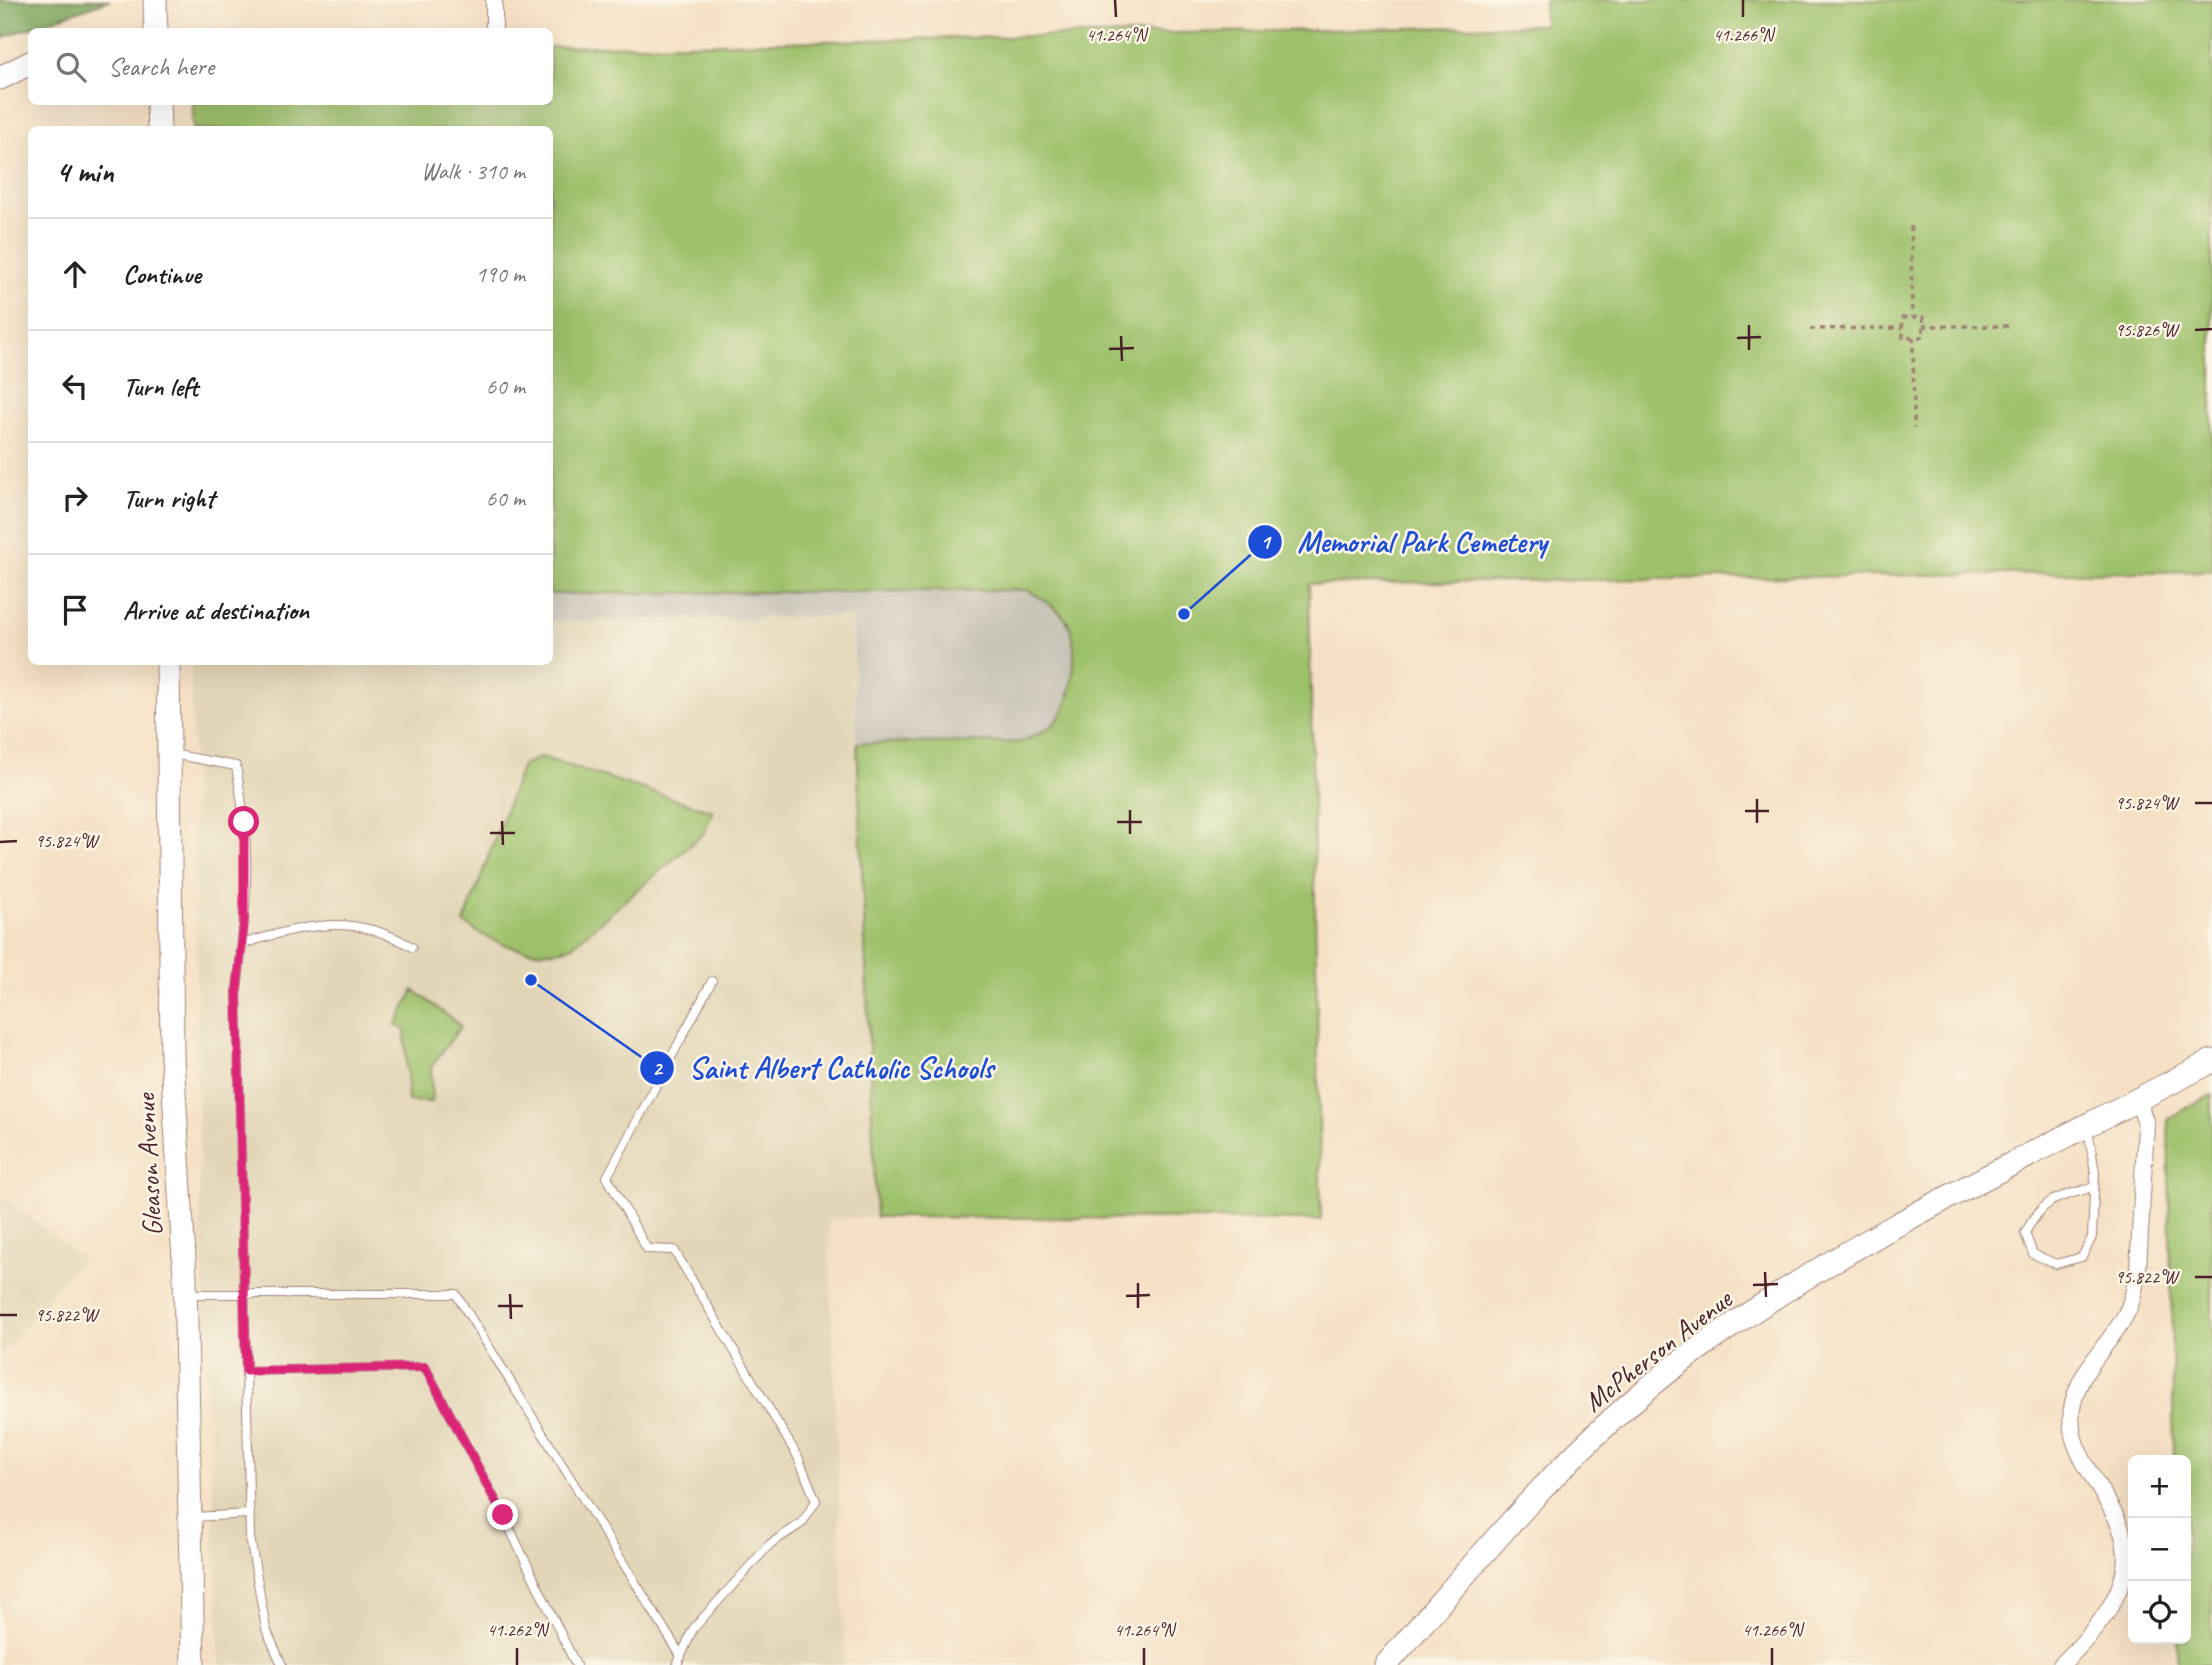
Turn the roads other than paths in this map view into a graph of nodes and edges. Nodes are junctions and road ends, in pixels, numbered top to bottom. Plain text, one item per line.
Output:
1 (155, 0) edge
2 (494, 0) edge
3 (156, 28) edge
4 (494, 28) edge
5 (28, 64) edge
6 (0, 78) edge
7 (158, 105) edge
8 (159, 126) edge
9 (167, 665) edge
10 (168, 754) junction
11 (242, 944) junction
12 (412, 947) dead end
13 (712, 981) dead end
14 (2212, 1061) edge
15 (2138, 1100) junction
16 (2088, 1126) junction
17 (2094, 1187) junction
18 (244, 1293) junction
19 (185, 1294) junction
20 (246, 1371) junction
21 (250, 1514) junction
22 (190, 1518) junction
23 (679, 1661) edge
24 (193, 1665) edge
25 (282, 1665) edge
26 (576, 1665) edge
27 (1385, 1665) edge
28 (2061, 1665) edge

1 - 3 street
2 - 4 street
5 - 6 street
7 - 8 street
9 - 10 street, Gleason Avenue
10 - 11 lane
10 - 19 street, Gleason Avenue
11 - 12 lane
11 - 18 lane
13 - 23 lane
14 - 15 street, McPherson Avenue
15 - 16 street, McPherson Avenue
15 - 28 street
16 - 17 lane
16 - 27 street, McPherson Avenue
17 - 17 lane
18 - 19 lane
18 - 20 lane
18 - 23 lane
19 - 22 street, Gleason Avenue
20 - 21 lane
20 - 26 lane
21 - 22 lane
21 - 25 lane
22 - 24 street, Gleason Avenue

